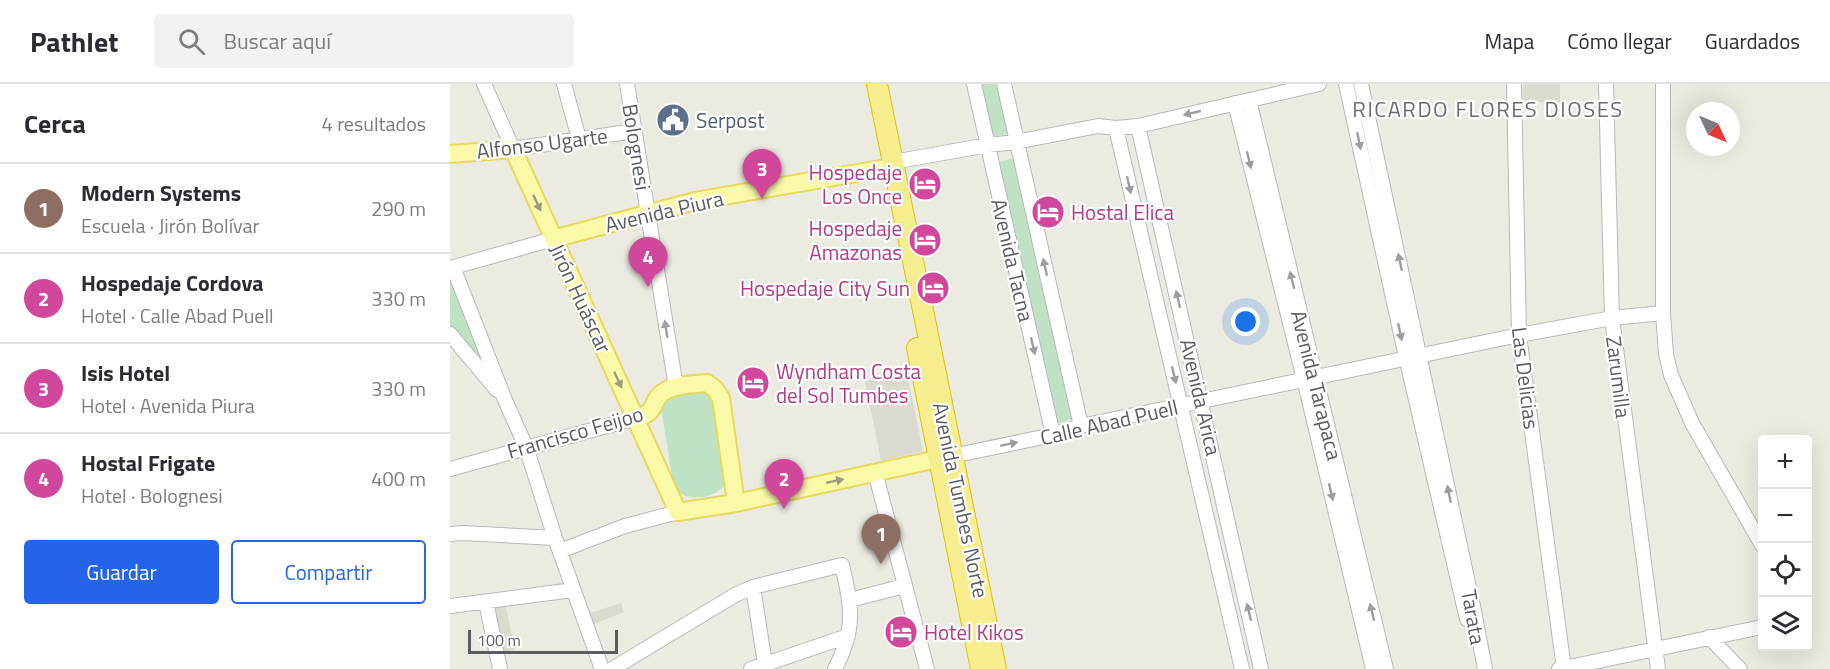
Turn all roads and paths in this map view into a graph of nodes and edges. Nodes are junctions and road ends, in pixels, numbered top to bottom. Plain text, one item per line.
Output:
1 (484, 84) edge
2 (564, 84) edge
3 (627, 84) edge
4 (864, 84) edge
5 (877, 84) edge
6 (974, 84) edge
7 (1004, 84) edge
8 (1319, 84) edge
9 (1347, 84) edge
10 (1361, 84) edge
11 (1514, 84) edge
12 (1606, 84) edge
13 (1663, 84) edge
14 (1299, 86) edge
15 (1242, 102) junction
16 (1138, 126) junction
17 (1116, 128) junction
18 (634, 132) junction
19 (579, 139) junction
20 (1016, 142) junction
21 (513, 150) junction
22 (989, 150) junction
23 (450, 154) edge
24 (889, 167) junction
25 (647, 213) junction
26 (553, 239) junction
27 (452, 268) edge
28 (1663, 314) junction
29 (1612, 318) junction
30 (450, 334) edge
31 (1519, 335) junction
32 (1420, 354) junction
33 (1406, 357) junction
34 (1310, 378) junction
35 (676, 387) junction
36 (506, 400) junction
37 (1202, 402) junction
38 (1181, 406) junction
39 (636, 418) junction
40 (1081, 426) junction
41 (1053, 435) junction
42 (526, 447) junction
43 (945, 458) junction
44 (450, 469) edge
45 (875, 472) junction
46 (736, 503) junction
47 (678, 512) junction
48 (450, 534) edge
49 (1761, 543) edge
50 (557, 544) junction
51 (904, 586) junction
52 (753, 588) junction
53 (573, 590) junction
54 (850, 600) junction
55 (486, 602) junction
56 (450, 606) edge
57 (1758, 628) edge
58 (848, 636) junction
59 (1709, 637) junction
60 (1655, 649) junction
61 (1481, 655) junction
62 (765, 664) junction
63 (500, 669) edge
64 (602, 669) edge
65 (612, 669) edge
66 (752, 669) edge
67 (835, 669) edge
68 (927, 669) edge
69 (981, 669) edge
70 (996, 669) edge
71 (1242, 669) edge
72 (1261, 669) edge
73 (1372, 669) edge
74 (1386, 669) edge
75 (1485, 669) edge
76 (1562, 669) edge
77 (1658, 669) edge
78 (1740, 669) edge

1 - 21 street, Jirón Huáscar
2 - 19 street
3 - 18 street, Bolognesi
4 - 24 highway, Avenida Tumbes Norte
5 - 24 highway, Avenida Tumbes Norte
6 - 22 street, Avenida Tacna
7 - 20 street, Avenida Tacna
8 - 14 street, Avenida Piura
9 -> 33 street, Tarata
32 -> 10 street, Tarata
11 - 31 street, Las Delicias
12 - 29 street, Zarumilla
13 - 28 street
14 - 15 street, Avenida Piura
15 -> 16 street, Avenida Piura
15 - 34 street, Avenida Tarapaca
16 - 17 street, Avenida Piura
37 -> 16 street, Avenida Arica
17 - 20 street, Avenida Piura
17 -> 38 street
18 - 19 street, Alfonso Ugarte
18 - 25 street, Bolognesi
19 - 21 street, Alfonso Ugarte
20 - 22 street, Avenida Piura
40 -> 20 street, Avenida Tacna
21 - 23 main road, Alfonso Ugarte
21 -> 26 main road, Jirón Huáscar
22 - 24 street, Avenida Piura
22 -> 41 street, Avenida Tacna
24 - 25 main road, Avenida Piura
24 - 43 highway, Avenida Tumbes Norte
25 - 26 main road, Avenida Piura
35 -> 25 street, Bolognesi
26 - 27 street, Avenida Piura
26 -> 39 main road, Jirón Huáscar
27 - 36 street
28 - 29 street, Calle Abad Puell
28 - 49 street
29 - 31 street, Calle Abad Puell
29 - 60 street, Zarumilla
30 - 36 street
31 - 32 street, Calle Abad Puell
31 - 76 street, Las Delicias
32 - 33 street, Calle Abad Puell
61 -> 32 street, Tarata
33 - 34 street, Calle Abad Puell
33 - 61 street, Tarata
34 - 37 street, Calle Abad Puell
34 -> 73 street
74 -> 34 street, Avenida Tarapaca
35 - 39 main road, Francisco Feijoo
35 - 46 main road
36 - 42 street
37 - 38 street, Calle Abad Puell
72 -> 37 street, Avenida Arica
38 - 40 street, Calle Abad Puell
38 - 71 street
39 - 42 street, Francisco Feijoo
39 - 47 main road, Jirón Huáscar
40 - 41 street, Calle Abad Puell
43 -> 41 street, Calle Abad Puell
42 - 44 street, Francisco Feijoo
42 - 50 street
43 - 45 main road, Calle Abad Puell
43 - 69 highway, Avenida Tumbes Norte
43 - 70 highway, Avenida Tumbes Norte
46 -> 45 main road, Calle Abad Puell
45 - 51 street
46 - 47 main road, Calle Abad Puell
47 - 50 street, Calle Abad Puell
48 - 50 street
50 - 53 street
51 - 54 street
51 - 68 street
52 - 54 street
52 - 62 street
52 - 65 street
53 - 55 street
53 - 64 street
54 - 58 street
55 - 56 street
55 - 63 street
57 - 59 street
58 - 62 street
58 - 67 street
59 - 60 street
59 - 78 street
60 - 76 street
60 - 77 street, Zarumilla
61 - 75 street
62 - 66 street

